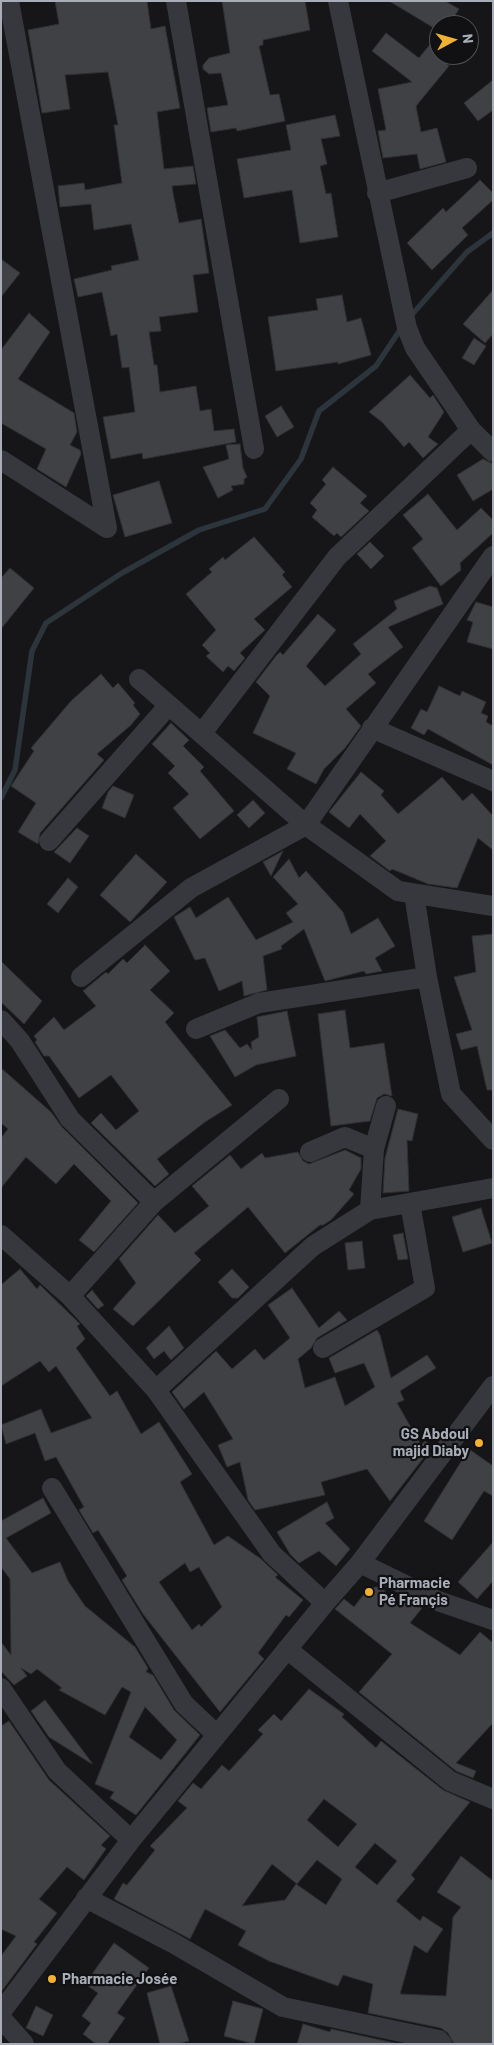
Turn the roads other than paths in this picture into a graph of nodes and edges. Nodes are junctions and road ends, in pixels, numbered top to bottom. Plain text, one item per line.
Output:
1 (9, 1) edge
2 (176, 1) edge
3 (338, 1) edge
4 (467, 168) dead end
5 (378, 193) junction
6 (471, 430) junction
7 (254, 449) dead end
8 (493, 452) edge
9 (1, 460) edge
10 (493, 556) edge
11 (139, 680) dead end
12 (169, 705) junction
13 (372, 728) junction
14 (202, 733) junction
15 (493, 781) edge
16 (306, 825) junction
17 (49, 841) dead end
18 (414, 894) junction
19 (493, 906) edge
20 (81, 977) dead end
21 (427, 977) junction
22 (1, 1020) edge
23 (196, 1029) dead end
24 (279, 1099) dead end
25 (386, 1106) dead end
26 (493, 1140) edge
27 (374, 1149) junction
28 (310, 1152) dead end
29 (493, 1188) edge
30 (154, 1202) junction
31 (410, 1203) junction
32 (370, 1210) junction
33 (1, 1235) edge
34 (70, 1296) junction
35 (323, 1348) dead end
36 (493, 1386) edge
37 (156, 1390) junction
38 (52, 1488) dead end
39 (360, 1563) junction
40 (325, 1602) junction
41 (493, 1620) edge
42 (287, 1649) junction
43 (5, 1702) edge
44 (217, 1735) junction
45 (493, 1799) edge
46 (131, 1840) junction
47 (86, 1898) junction
48 (1, 2012) edge
49 (1, 2018) edge
50 (24, 2044) edge
51 (442, 2044) edge

1 - 9 street
2 - 7 street
3 - 5 street
4 - 5 street
5 - 6 street
6 - 8 street
6 - 14 street
10 - 13 street
11 - 12 street
12 - 14 street
12 - 17 street
13 - 15 street
13 - 16 street
14 - 16 street
16 - 18 street
16 - 20 street
18 - 19 street
18 - 21 street
21 - 23 street
21 - 26 street
22 - 30 street
24 - 30 street
25 - 27 street
27 - 28 street
27 - 32 street
29 - 31 street
30 - 34 street
31 - 32 street
31 - 35 street
32 - 37 street
33 - 34 street
34 - 37 street
36 - 39 street
37 - 40 street
38 - 44 street
39 - 40 street
39 - 41 street
40 - 42 street
42 - 44 street
42 - 45 street
43 - 46 street
44 - 46 street
46 - 47 street
47 - 48 street
47 - 51 street
49 - 50 street

